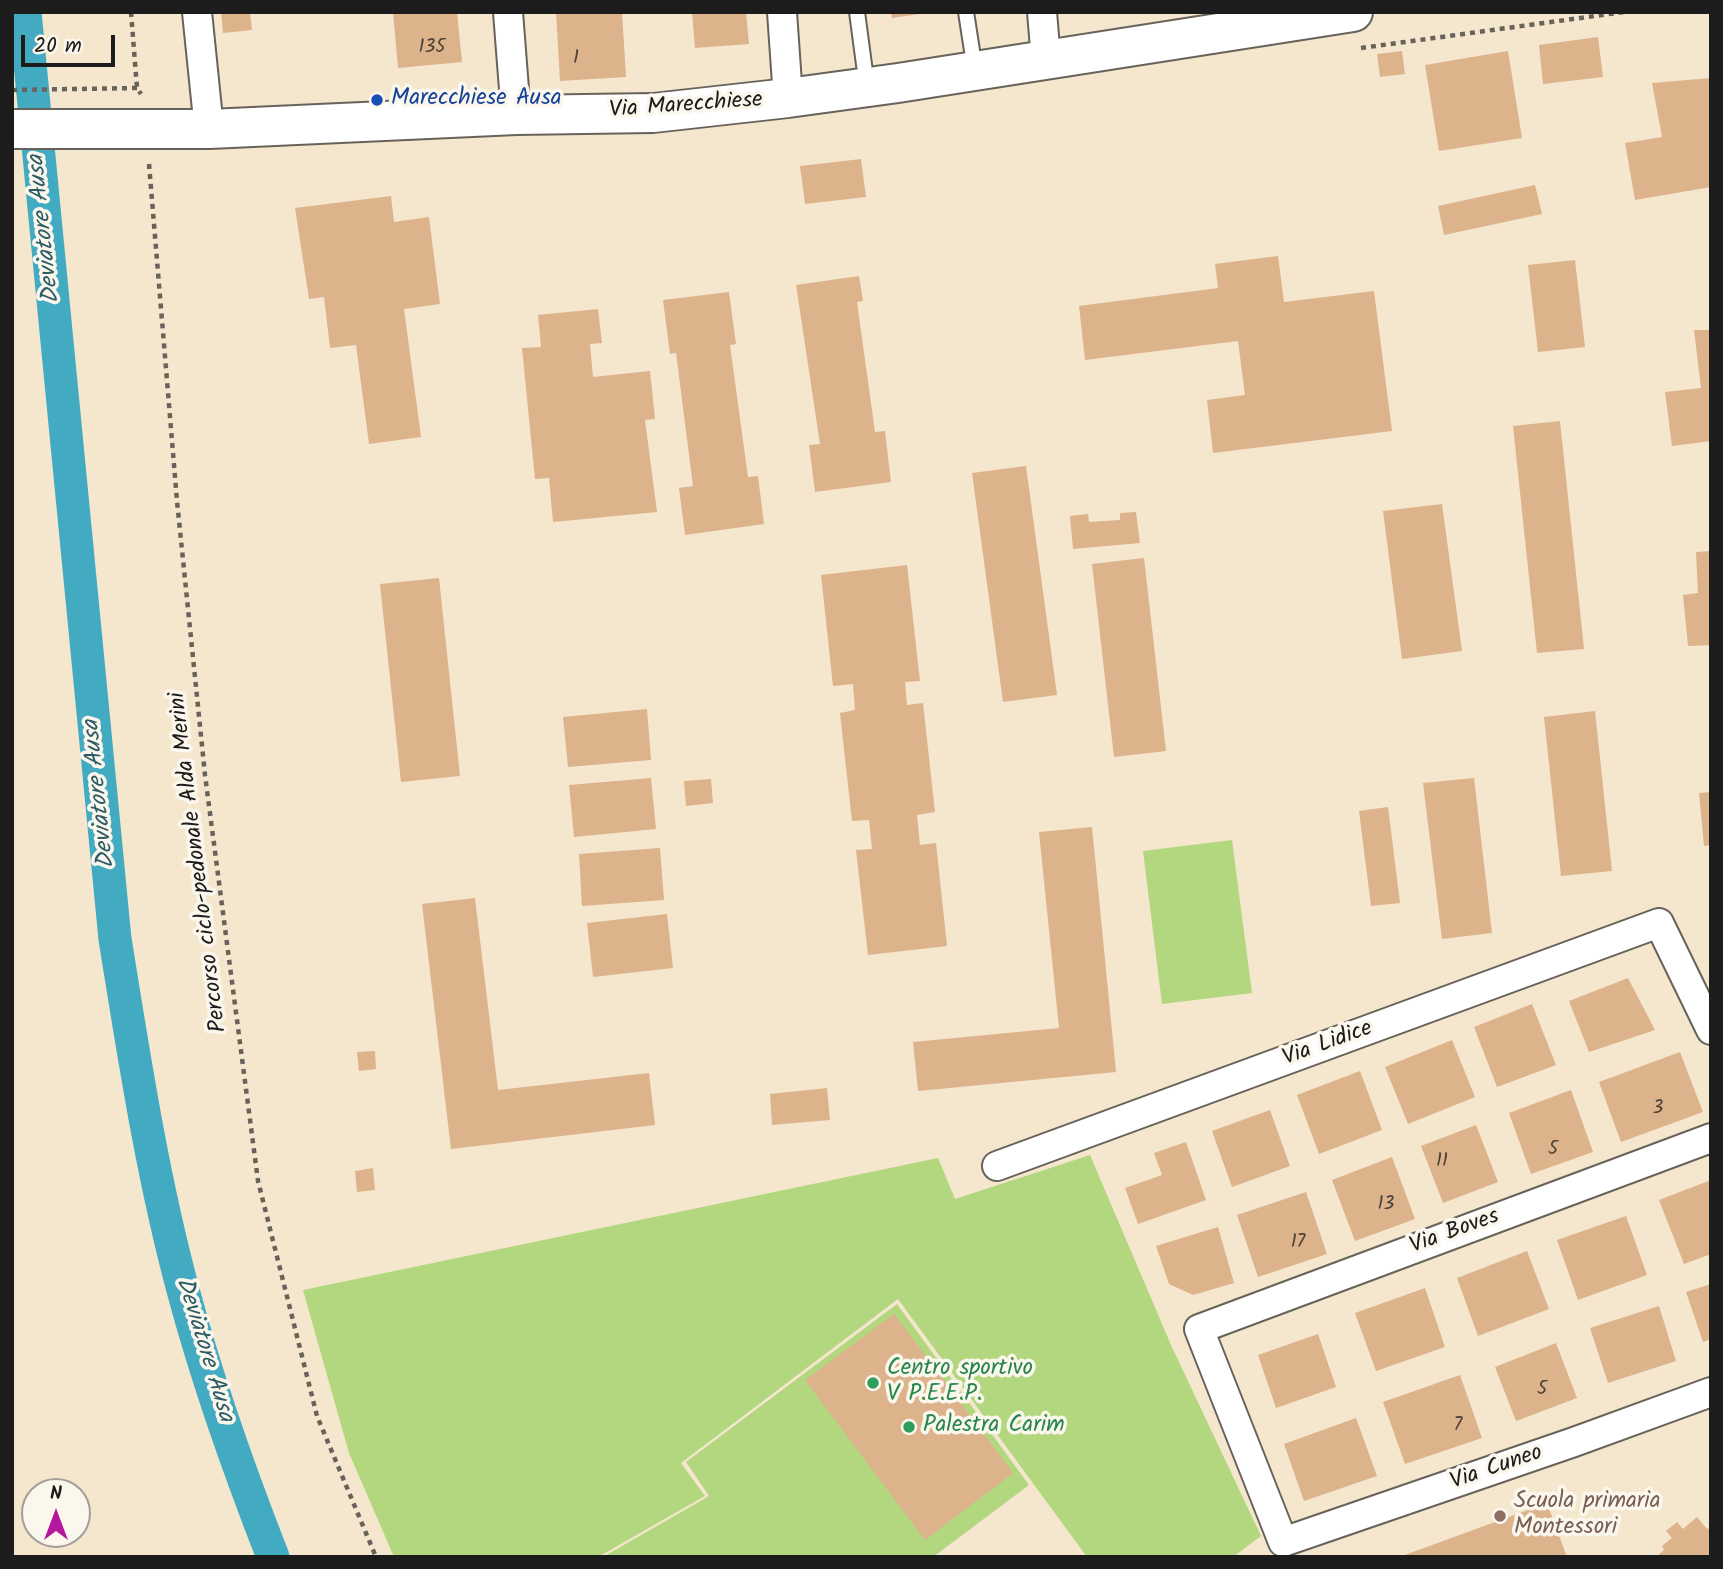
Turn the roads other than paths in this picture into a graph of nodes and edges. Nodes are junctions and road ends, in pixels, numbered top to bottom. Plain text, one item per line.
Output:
1 (197, 12) edge
2 (508, 12) edge
3 (782, 12) edge
4 (857, 12) edge
5 (967, 12) edge
6 (1042, 12) edge
7 (1353, 12) edge
8 (1247, 20) edge
9 (1046, 60) junction
10 (975, 72) junction
11 (867, 87) junction
12 (788, 99) junction
13 (516, 115) junction
14 (12, 129) edge
15 (209, 129) junction
16 (1711, 1030) edge
17 (1711, 1138) edge
18 (997, 1166) dead end
19 (1711, 1392) edge
20 (1283, 1542) joint

1 - 15 street
2 - 13 street
3 - 12 street
4 - 11 lane
5 - 10 lane
6 - 9 street
7 - 8 main road, Via Marecchiese
8 - 9 main road, Via Marecchiese
9 - 10 main road, Via Marecchiese
10 - 11 main road, Via Marecchiese
11 - 12 main road, Via Marecchiese
12 - 13 main road, Via Marecchiese
13 - 15 main road, Via Marecchiese
14 - 15 main road, Via Marecchiese
16 - 18 street, Via Lidice
17 - 20 street, Via Boves
19 - 20 street, Via Cuneo

